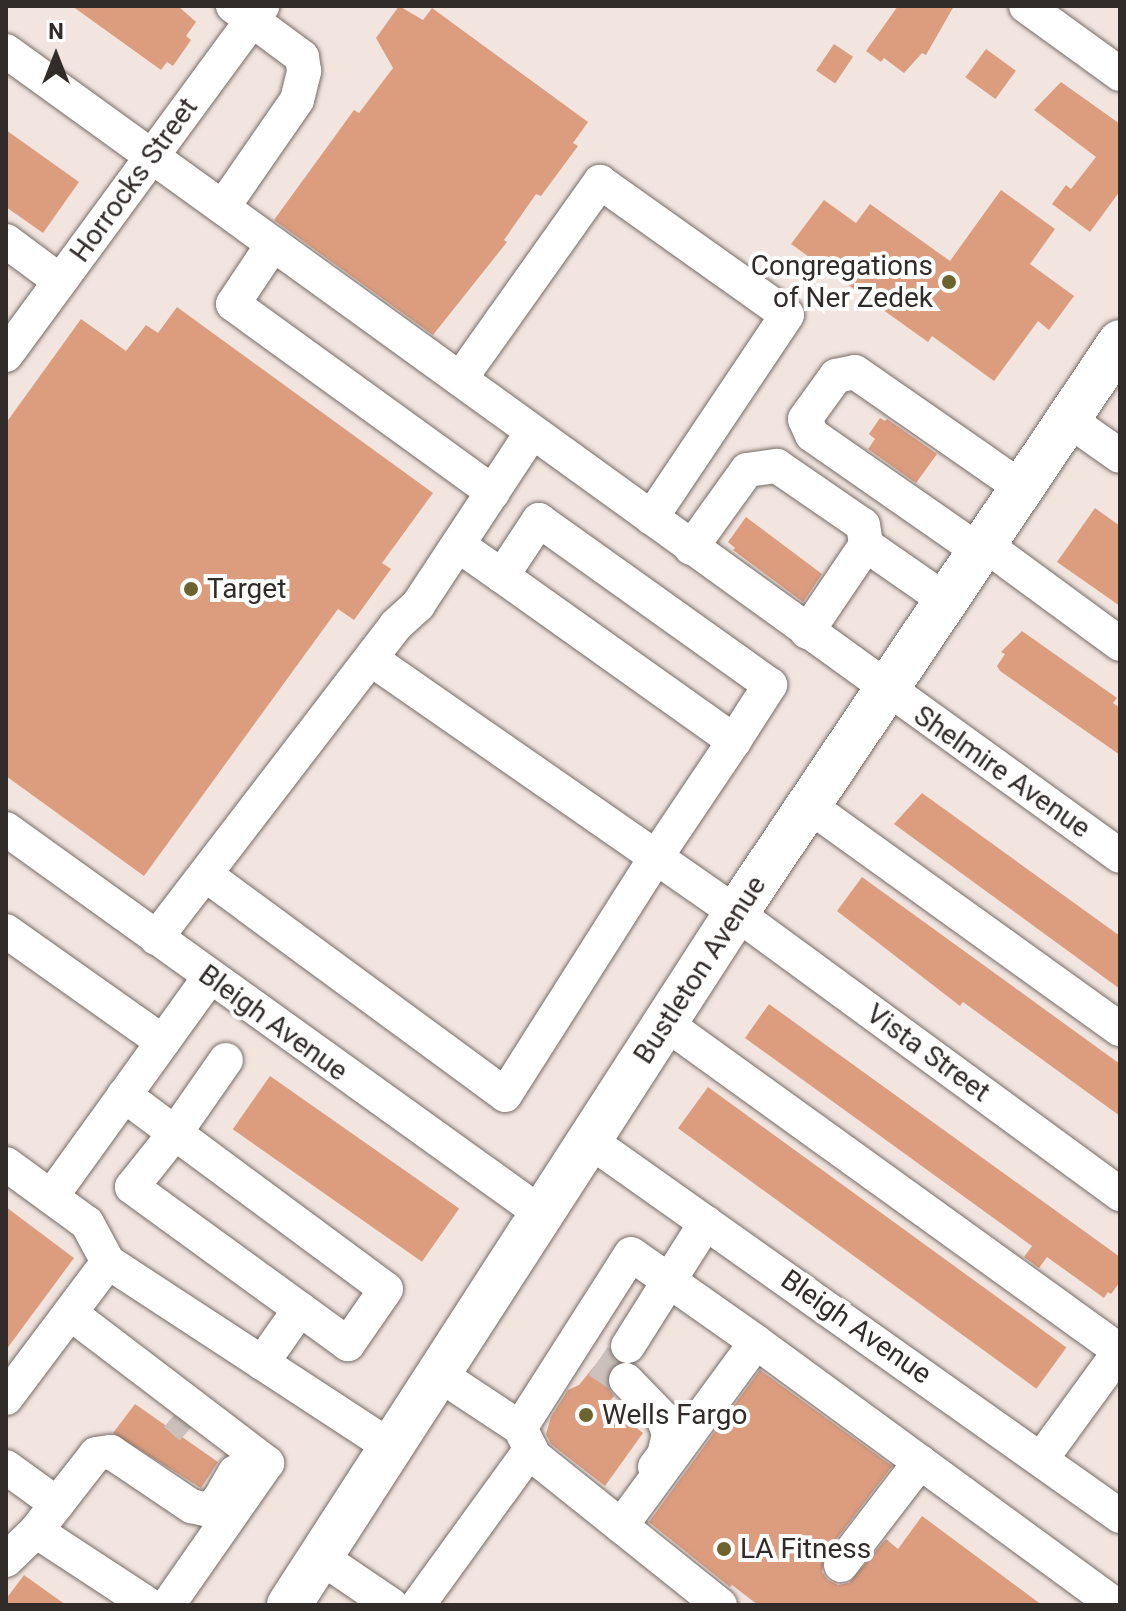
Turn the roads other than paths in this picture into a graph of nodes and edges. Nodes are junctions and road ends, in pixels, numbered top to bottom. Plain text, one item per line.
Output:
1 (1026, 6) edge
2 (249, 11) edge
3 (6, 51) edge
4 (1120, 74) edge
5 (152, 155) junction
6 (223, 207) junction
7 (6, 241) edge
8 (273, 244) junction
9 (60, 281) junction
10 (1120, 342) edge
11 (6, 355) edge
12 (460, 379) junction
13 (1069, 420) junction
14 (532, 432) junction
15 (1120, 456) edge
16 (1022, 488) junction
17 (493, 492) junction
18 (651, 518) junction
19 (458, 545) junction
20 (866, 545) junction
21 (691, 548) junction
22 (981, 548) junction
23 (502, 576) junction
24 (945, 600) junction
25 (807, 632) junction
26 (1120, 644) edge
27 (371, 659) junction
28 (884, 689) junction
29 (734, 741) junction
30 (808, 805) junction
31 (6, 829) edge
32 (1120, 856) edge
33 (656, 857) junction
34 (206, 875) junction
35 (736, 913) junction
36 (6, 931) edge
37 (156, 938) junction
38 (209, 978) junction
39 (665, 1023) junction
40 (1120, 1029) edge
41 (163, 1042) junction
42 (226, 1060) dead end
43 (124, 1095) junction
44 (175, 1133) junction
45 (590, 1141) junction
46 (6, 1164) edge
47 (1120, 1194) edge
48 (51, 1197) junction
49 (542, 1214) junction
50 (706, 1222) junction
51 (108, 1262) junction
52 (669, 1281) junction
53 (300, 1309) junction
54 (70, 1313) junction
55 (756, 1342) junction
56 (600, 1350) junction
57 (1120, 1351) edge
58 (262, 1363) junction
59 (136, 1365) junction
60 (437, 1373) junction
61 (626, 1380) tunnel mouth
62 (6, 1398) edge
63 (525, 1439) junction
64 (391, 1447) junction
65 (1042, 1458) junction
66 (920, 1462) junction
67 (6, 1467) edge
68 (57, 1504) junction
69 (1120, 1516) edge
70 (617, 1524) junction
71 (36, 1531) junction
72 (319, 1556) junction
73 (6, 1560) edge
74 (841, 1565) dead end
75 (134, 1601) edge
76 (168, 1605) edge
77 (289, 1605) edge
78 (391, 1605) edge
79 (418, 1605) edge
80 (720, 1605) edge
81 (1116, 1605) edge

1 - 4 street
2 - 5 street, Horrocks Street
2 - 6 street
3 - 5 street
5 - 6 street, Shelmire Avenue
5 - 9 street, Horrocks Street
6 - 8 street, Shelmire Avenue
7 - 9 street
8 - 12 street, Shelmire Avenue
8 - 17 street
9 - 11 street, Horrocks Street
10 - 13 main road, Bustleton Avenue
12 - 14 street, Shelmire Avenue
12 - 18 street
13 - 15 street
13 - 16 main road, Bustleton Avenue
14 - 17 street
14 - 18 street, Shelmire Avenue
16 - 22 main road, Bustleton Avenue
16 - 22 street
17 - 19 street
18 - 21 street, Shelmire Avenue
19 - 23 street
19 - 27 street
20 - 21 street
20 - 24 street
20 - 25 street
21 - 25 street, Shelmire Avenue
22 - 24 main road, Bustleton Avenue
22 - 26 street
23 - 29 street
23 - 29 street
24 - 28 main road, Bustleton Avenue
25 - 28 street, Shelmire Avenue
27 - 33 street, Vista Street
27 - 34 street
28 - 30 main road, Bustleton Avenue
28 - 32 street, Shelmire Avenue
29 - 33 street
30 - 35 main road, Bustleton Avenue
30 - 40 street
31 - 37 street, Bleigh Avenue
33 - 34 street
33 - 35 street, Vista Street
34 - 37 street
35 - 39 main road, Bustleton Avenue
35 - 47 street, Vista Street
36 - 41 street
37 - 38 street, Bleigh Avenue
38 - 41 street
38 - 49 street, Bleigh Avenue
39 - 45 main road, Bustleton Avenue
39 - 57 street
41 - 43 street
42 - 44 street
43 - 44 street
43 - 48 street
44 - 53 street
44 - 53 street
45 - 49 main road, Bustleton Avenue
45 - 50 street, Bleigh Avenue
46 - 48 street
48 - 51 street
49 - 60 main road, Bustleton Avenue
50 - 52 street
50 - 65 street, Bleigh Avenue
51 - 54 street
51 - 58 street
52 - 55 street
52 - 56 street
52 - 56 street
53 - 58 street
54 - 59 street
54 - 62 street
55 - 66 street
55 - 70 street
56 - 63 street
57 - 65 street
58 - 64 street
59 - 68 street
59 - 76 street
60 - 63 street
60 - 64 main road, Bustleton Avenue
61 - 70 street
63 - 70 street
63 - 79 street
64 - 72 main road, Bustleton Avenue
65 - 69 street, Bleigh Avenue
66 - 74 street
66 - 81 street
67 - 68 street
68 - 71 street
70 - 80 street
71 - 73 street
71 - 75 street
72 - 77 main road, Bustleton Avenue
72 - 78 street

